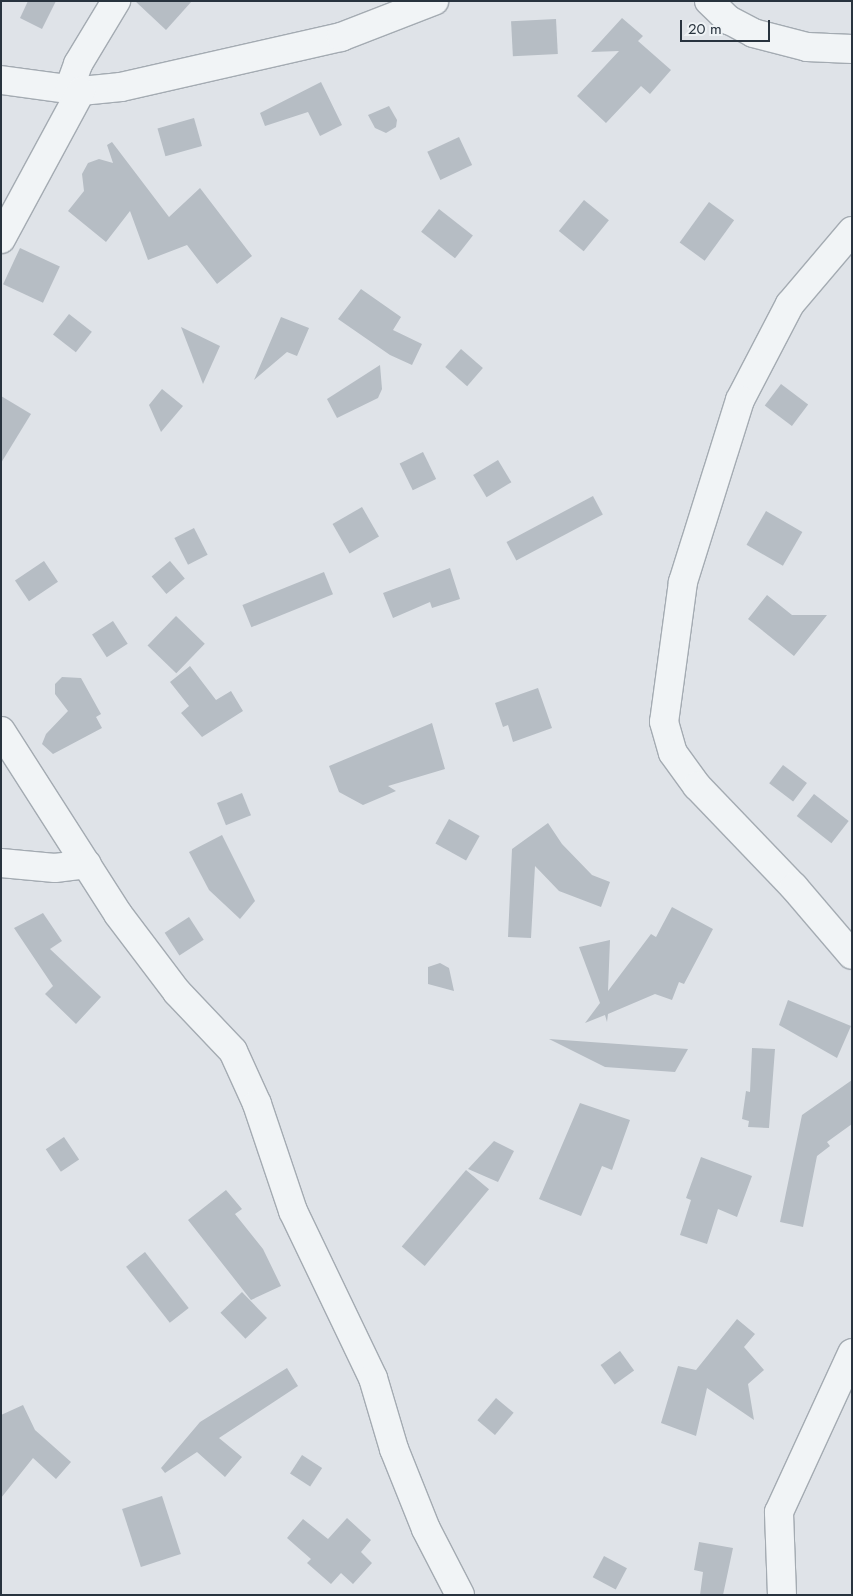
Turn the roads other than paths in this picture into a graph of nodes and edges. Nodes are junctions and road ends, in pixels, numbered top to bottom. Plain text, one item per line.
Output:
1 (116, 1) edge
2 (434, 1) edge
3 (709, 1) edge
4 (852, 49) edge
5 (1, 80) edge
6 (75, 90) junction
7 (852, 231) edge
8 (1, 239) edge
9 (1, 731) edge
10 (1, 863) edge
11 (87, 864) junction
12 (852, 955) edge
13 (852, 1352) edge
14 (460, 1595) edge
15 (782, 1595) edge

1 - 6 street
2 - 6 street
3 - 4 street
5 - 6 street
6 - 8 street
7 - 12 street
9 - 11 street
10 - 11 street
11 - 14 street
13 - 15 street

